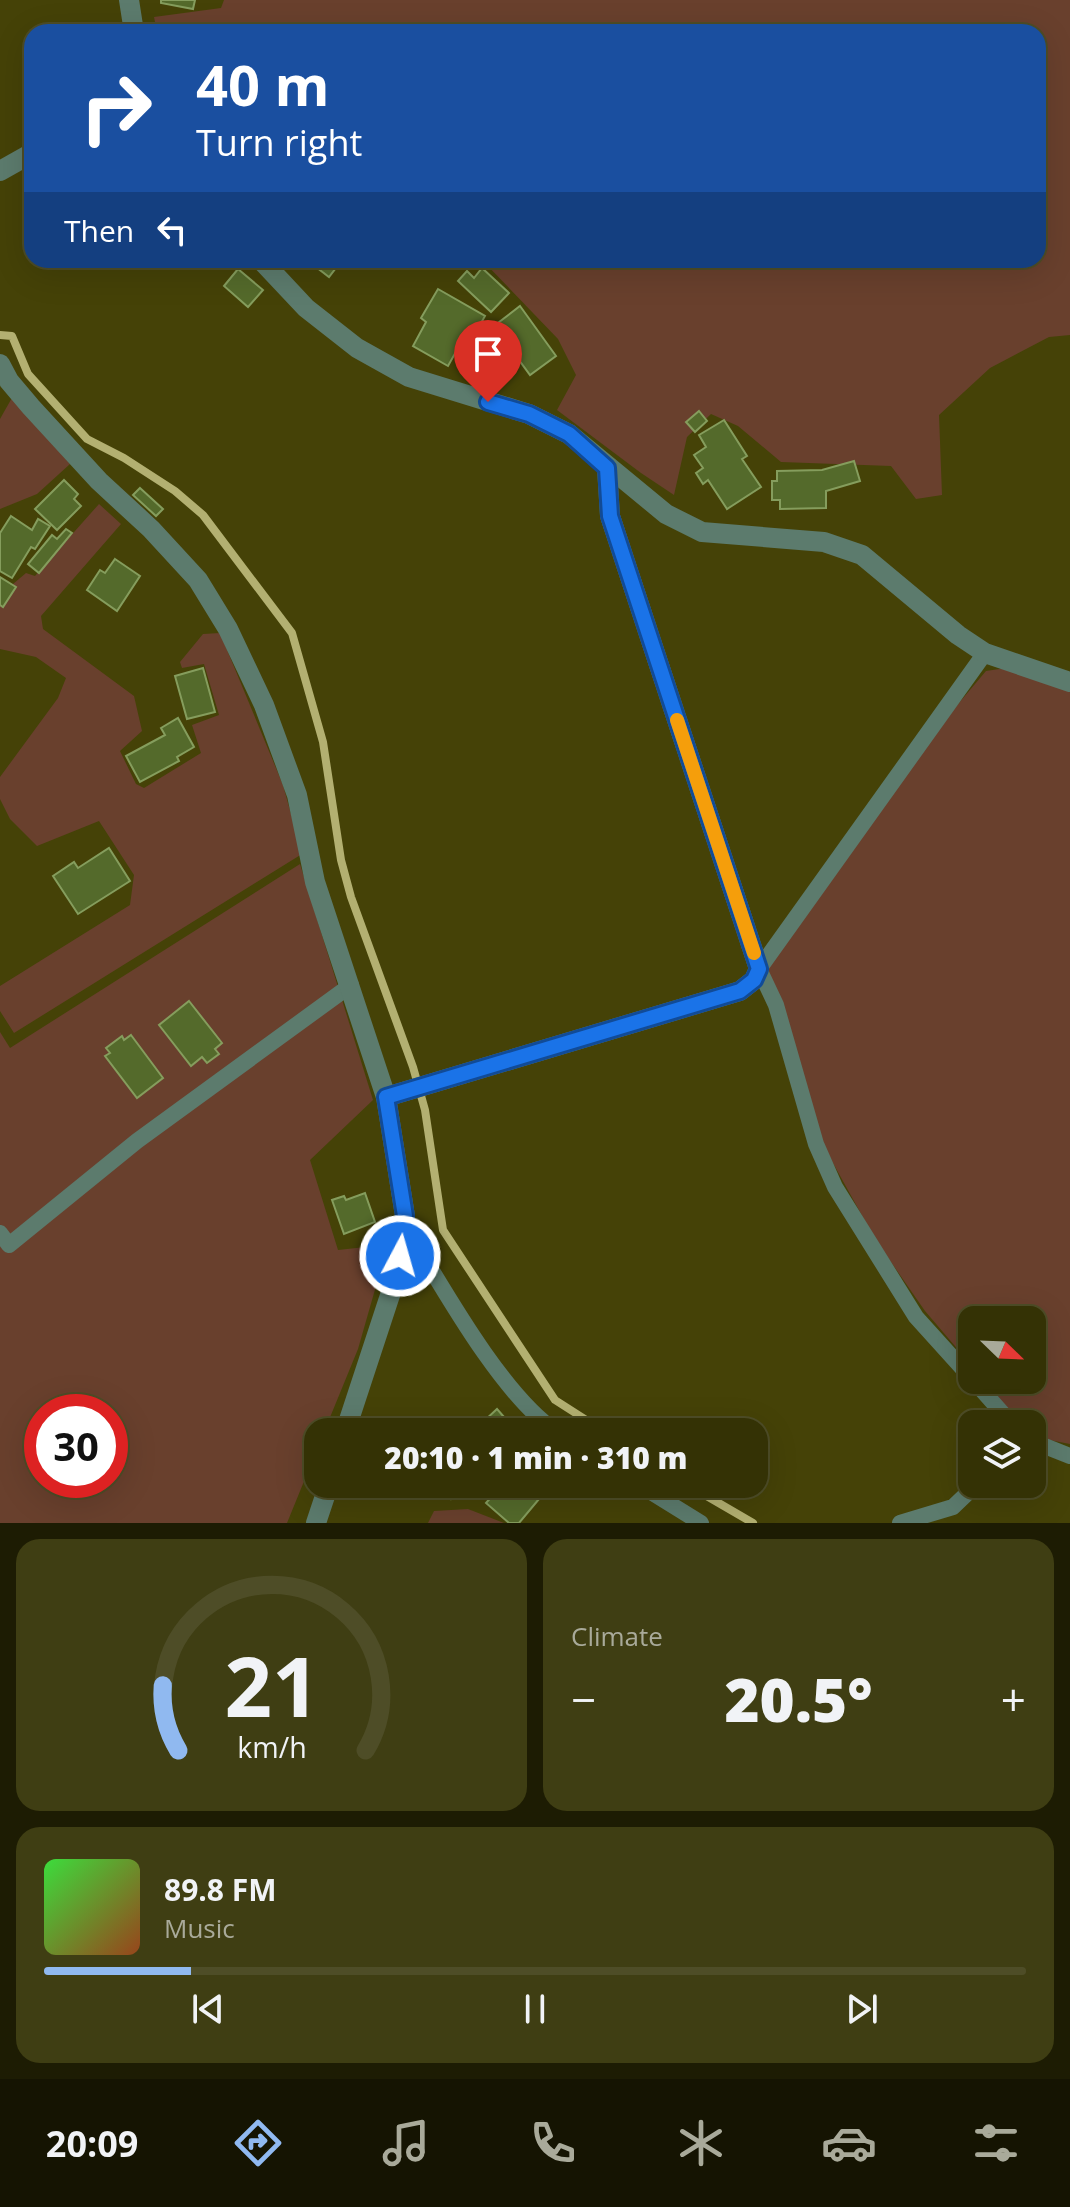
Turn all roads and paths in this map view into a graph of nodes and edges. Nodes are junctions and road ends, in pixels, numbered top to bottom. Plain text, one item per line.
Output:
1 (129, 0) edge
2 (133, 24) edge
3 (24, 158) edge
4 (0, 171) edge
5 (268, 268) edge
6 (0, 364) edge
7 (607, 468) junction
8 (985, 653) junction
9 (1070, 682) edge
10 (759, 969) junction
11 (351, 985) junction
12 (386, 1097) junction
13 (404, 1224) junction
14 (0, 1233) edge
15 (958, 1364) edge
16 (985, 1394) edge
17 (999, 1410) edge
18 (350, 1418) edge
19 (539, 1418) edge
20 (1046, 1447) edge
21 (1070, 1456) edge
22 (324, 1498) edge
23 (661, 1498) edge
24 (962, 1498) edge
25 (316, 1523) edge
26 (701, 1523) edge
27 (900, 1523) edge

1 - 2 street
3 - 4 street
5 - 7 street
6 - 11 street
7 - 8 street
7 - 10 street
8 - 9 street
8 - 10 lane
10 - 12 street
10 - 15 lane
11 - 12 street
11 - 14 lane
12 - 13 street
13 - 18 street
13 - 19 lane
16 - 17 lane
20 - 21 lane
22 - 25 street
23 - 26 lane
24 - 27 lane

